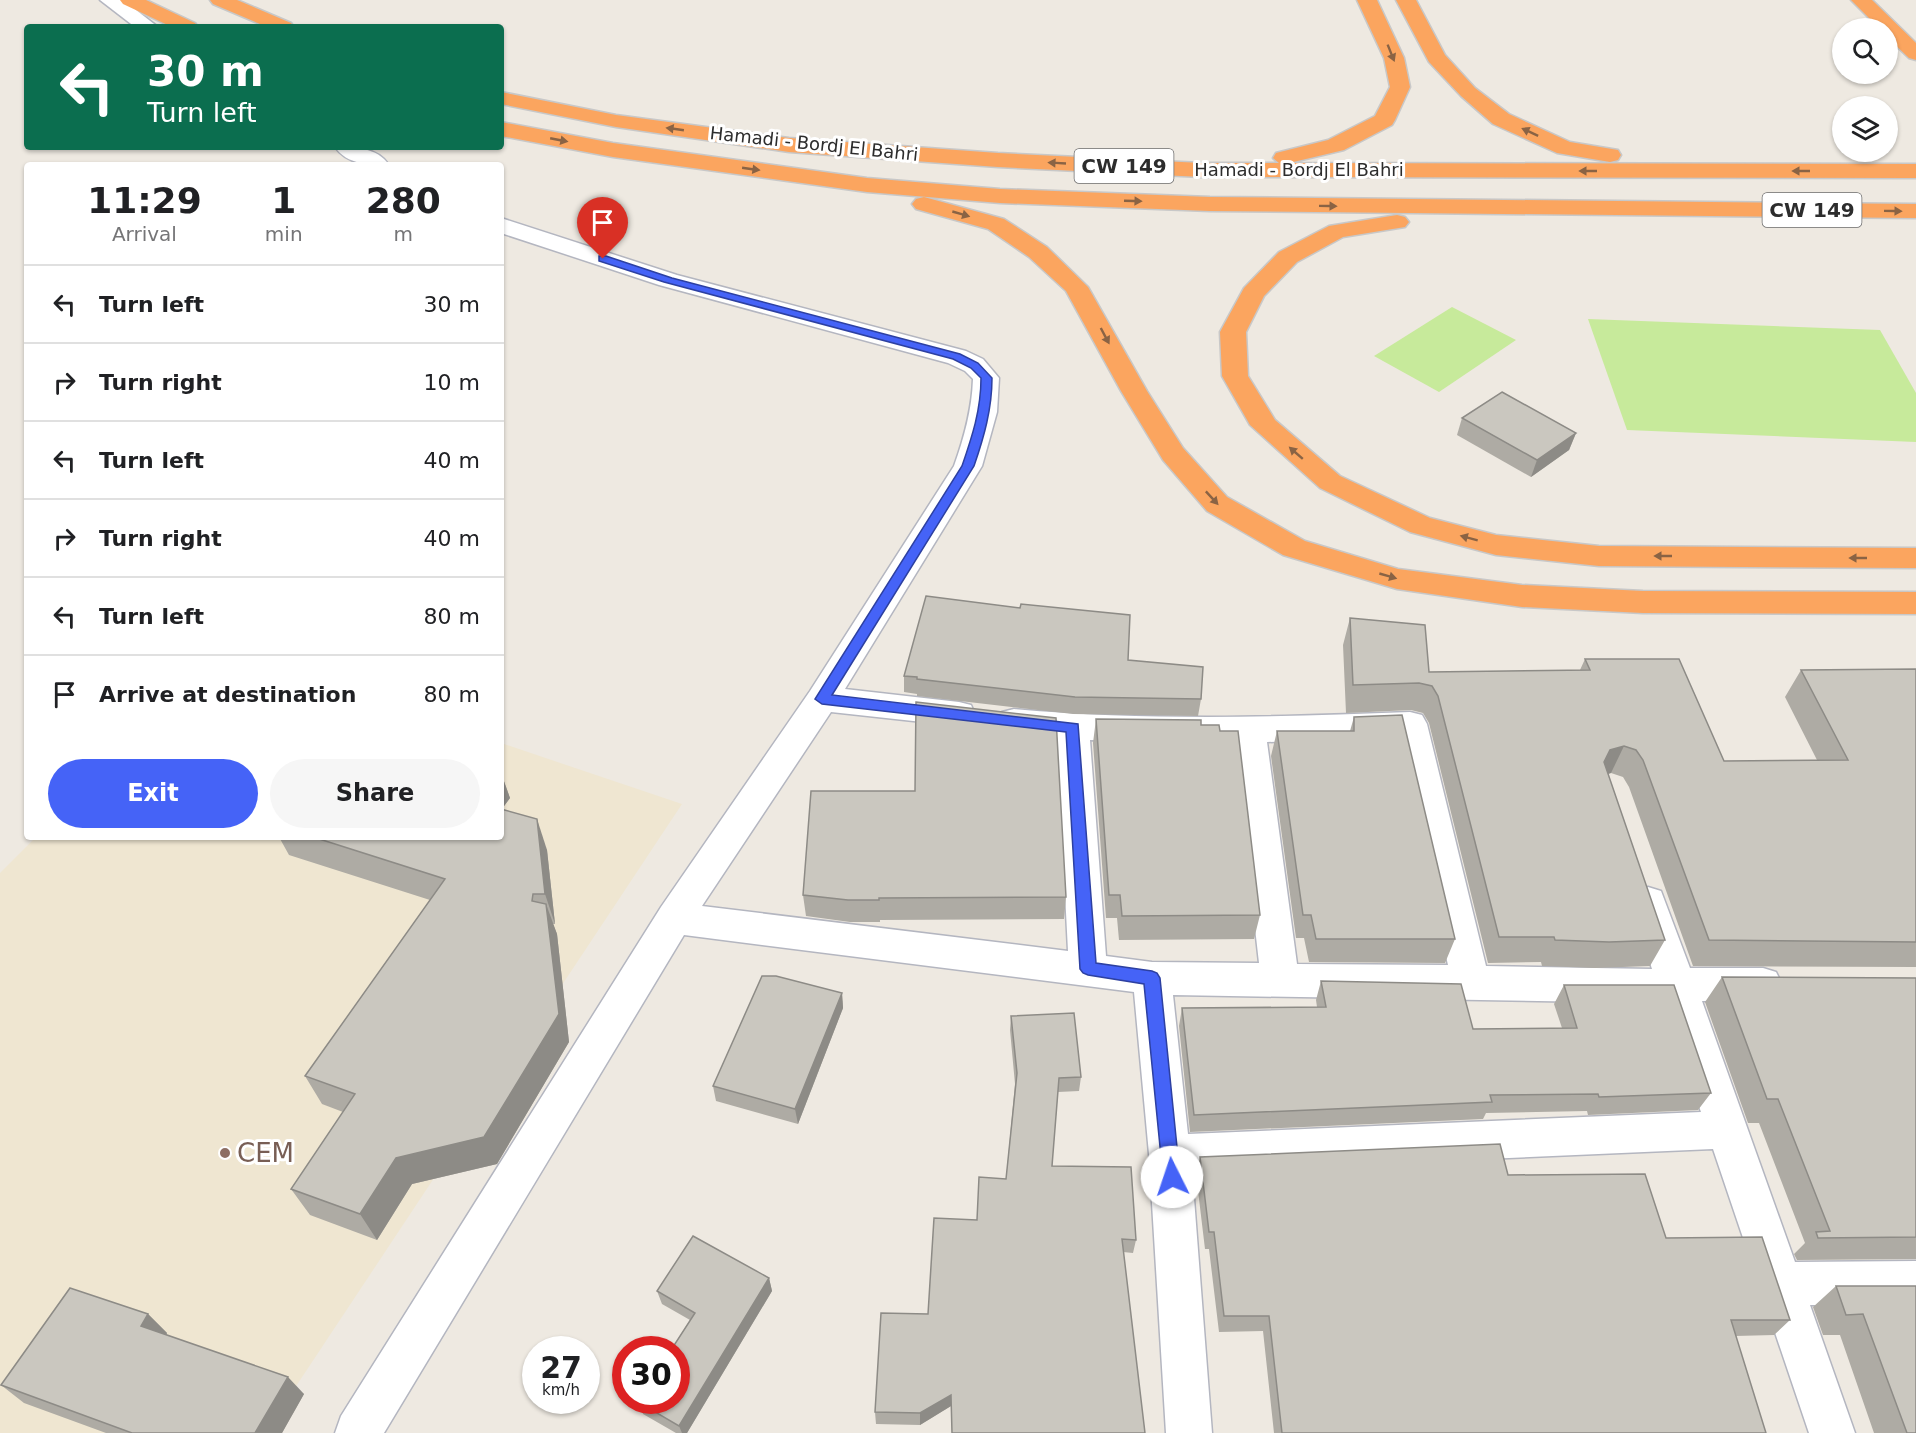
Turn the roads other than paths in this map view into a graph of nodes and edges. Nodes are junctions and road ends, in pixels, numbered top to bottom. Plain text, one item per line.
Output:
1 (110, 0) edge
2 (130, 0) edge
3 (220, 0) edge
4 (1367, 0) edge
5 (1406, 0) edge
6 (1861, 0) edge
7 (1875, 0) edge
8 (144, 24) edge
9 (182, 24) edge
10 (277, 24) edge
11 (1916, 45) edge
12 (1916, 54) edge
13 (504, 99) edge
14 (504, 130) edge
15 (351, 150) edge
16 (373, 162) edge
17 (1180, 169) junction
18 (1751, 171) junction
19 (1916, 171) edge
20 (802, 176) junction
21 (1657, 208) junction
22 (1916, 211) edge
23 (504, 226) edge
24 (1916, 558) edge
25 (1916, 603) edge
26 (822, 699) junction
27 (1073, 728) junction
28 (1249, 731) junction
29 (1635, 864) edge
30 (674, 918) junction
31 (1088, 969) junction
32 (1152, 978) junction
33 (1280, 980) junction
34 (1471, 982) junction
35 (1675, 984) junction
36 (1801, 984) edge
37 (1726, 1130) junction
38 (1170, 1154) junction
39 (1916, 1283) edge
40 (1780, 1284) junction
41 (358, 1433) edge
42 (1188, 1433) edge
43 (1832, 1433) edge

1 - 8 street
2 - 9 highway
3 - 10 highway
4 -> 17 highway
18 -> 5 highway
6 - 12 highway
7 - 11 highway
17 -> 13 highway, Hamadi - Bordj El Bahri / CW 149
14 -> 20 highway, Hamadi - Bordj El Bahri / CW 149
15 - 16 street
18 -> 17 highway, Hamadi - Bordj El Bahri / CW 149
19 -> 18 highway, Hamadi - Bordj El Bahri / CW 149
20 -> 21 highway, Hamadi - Bordj El Bahri / CW 149
20 -> 25 highway
21 -> 22 highway, Hamadi - Bordj El Bahri / CW 149
24 -> 21 highway
23 - 26 street
26 - 27 street
26 - 30 street
27 - 28 street
27 - 31 street
28 - 33 street
28 - 34 street
29 - 35 street
30 - 31 street
30 - 41 street
31 - 32 street
32 - 33 street
32 - 38 street
33 - 34 street
34 - 35 street
35 - 36 street
35 - 37 street
37 - 38 street
37 - 40 street
38 - 42 street
39 - 40 street
40 - 43 street

